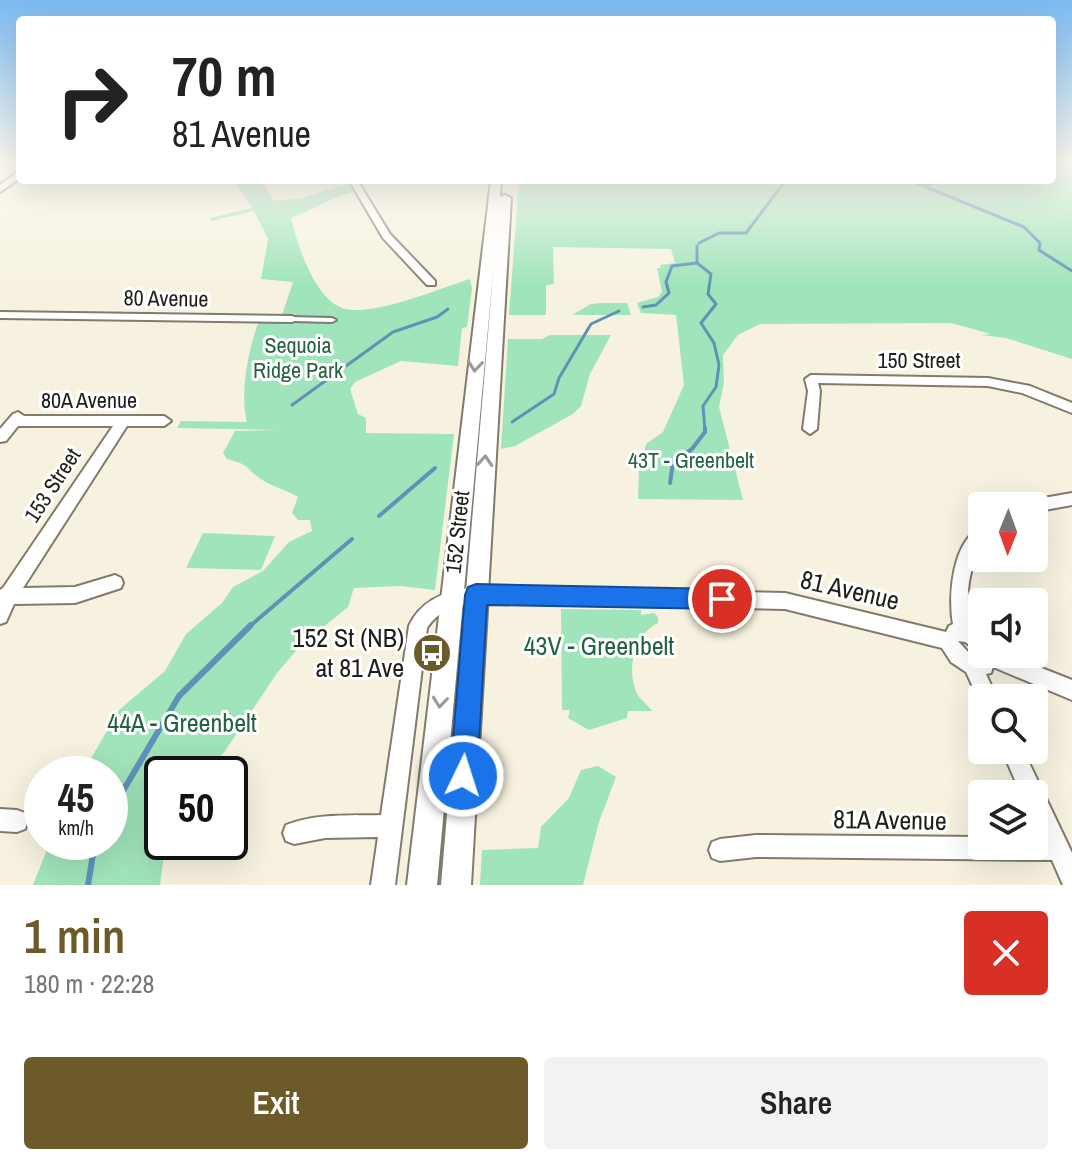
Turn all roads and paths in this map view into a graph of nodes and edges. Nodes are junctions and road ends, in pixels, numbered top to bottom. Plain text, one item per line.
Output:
1 (367, 203) edge
2 (494, 203) edge
3 (505, 203) edge
4 (431, 283) dead end
5 (0, 315) edge
6 (292, 319) joint
7 (332, 320) dead end
8 (1072, 408) edge
9 (164, 421) dead end
10 (122, 423) junction
11 (810, 429) dead end
12 (1, 437) edge
13 (1072, 499) edge
14 (1048, 503) edge
15 (968, 558) edge
16 (115, 583) dead end
17 (4, 596) edge
18 (463, 596) junction
19 (0, 616) edge
20 (956, 637) junction
21 (968, 656) edge
22 (1016, 668) edge
23 (1072, 690) edge
24 (391, 826) junction
25 (1048, 828) edge
26 (294, 833) dead end
27 (1058, 849) junction
28 (720, 850) dead end
29 (1072, 878) edge
30 (383, 885) edge
31 (422, 885) edge
32 (456, 885) edge

1 - 4 street
2 -> 18 main road, 152 Street
18 -> 3 main road, 152 Street
5 - 6 street, 80 Avenue
6 - 7 street, 80 Avenue
8 - 11 street, 150 Street
9 - 10 street, 80A Avenue
10 - 12 street, 80A Avenue
10 - 17 street, 153 Street
13 - 14 street
15 - 20 street
16 - 17 street
17 - 19 street, 153 Street
18 - 20 street, 81 Avenue
18 - 24 street
18 -> 31 main road, 152 Street
18 - 32 main road, 152 Street
20 - 21 street
22 - 23 street
24 - 26 street
24 - 30 street
25 - 27 street
27 - 28 street, 81A Avenue
27 - 29 street

